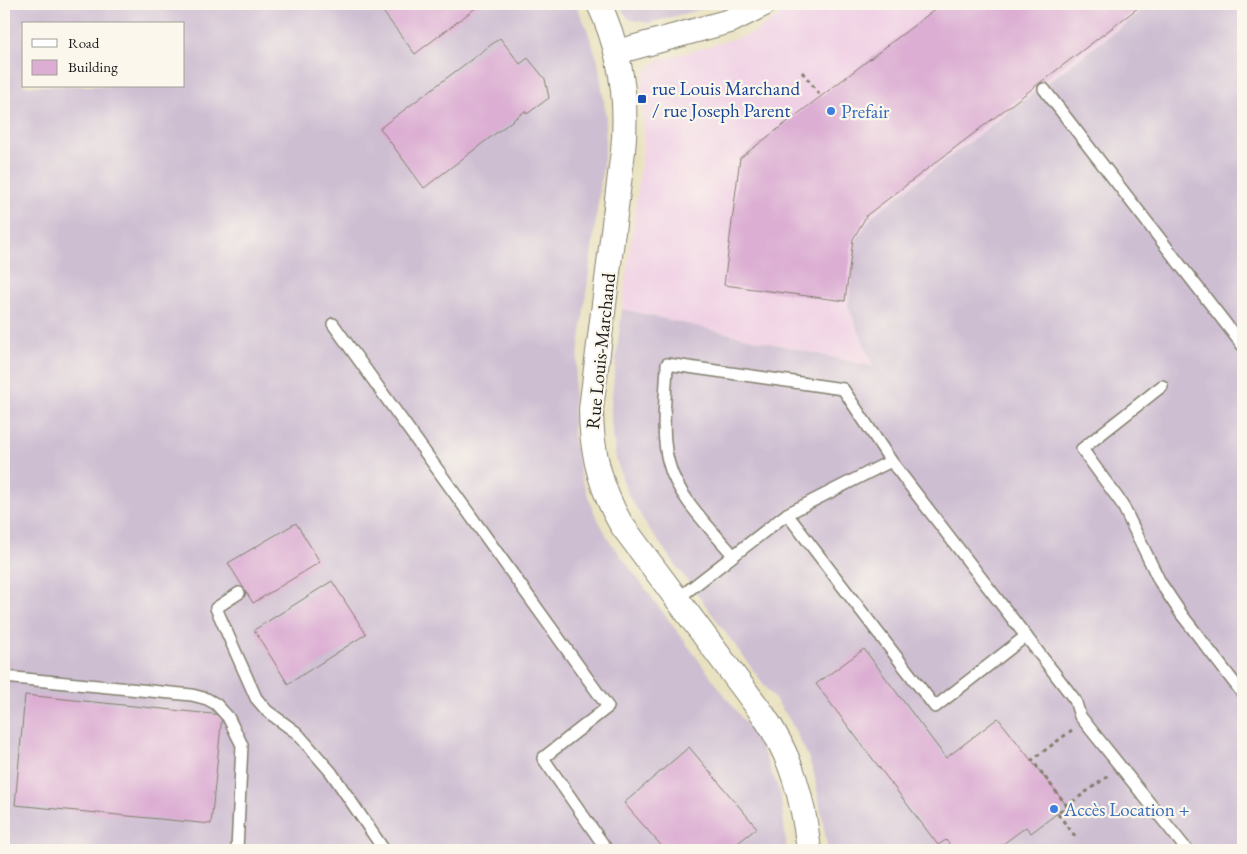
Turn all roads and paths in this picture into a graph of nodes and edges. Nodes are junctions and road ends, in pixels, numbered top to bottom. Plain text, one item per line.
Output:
1 (598, 4) edge
2 (764, 4) edge
3 (617, 52) junction
4 (802, 72) dead end
5 (1044, 89) dead end
6 (821, 96) dead end
7 (333, 324) dead end
8 (1243, 346) edge
9 (1162, 386) dead end
10 (891, 461) junction
11 (787, 514) junction
12 (733, 555) junction
13 (239, 593) dead end
14 (676, 600) junction
15 (1026, 636) junction
16 (4, 678) edge
17 (1243, 694) edge
18 (1084, 721) junction
19 (1110, 774) dead end
20 (1067, 806) junction
21 (1075, 836) dead end
22 (237, 850) edge
23 (384, 850) edge
24 (607, 850) edge
25 (809, 850) edge
26 (1187, 850) edge

1 - 3 street, Rue Louis-Marchand
2 - 3 street
3 - 14 street, Rue Louis-Marchand
4 - 6 path
5 - 8 lane
7 - 24 lane
9 - 17 lane
10 - 11 lane
10 - 12 lane
10 - 15 lane
11 - 12 lane
11 - 15 lane
12 - 14 lane
13 - 23 lane
14 - 25 street, Rue Louis-Marchand
15 - 18 lane
16 - 22 lane
18 - 20 path
18 - 26 lane
19 - 20 path
20 - 21 path

